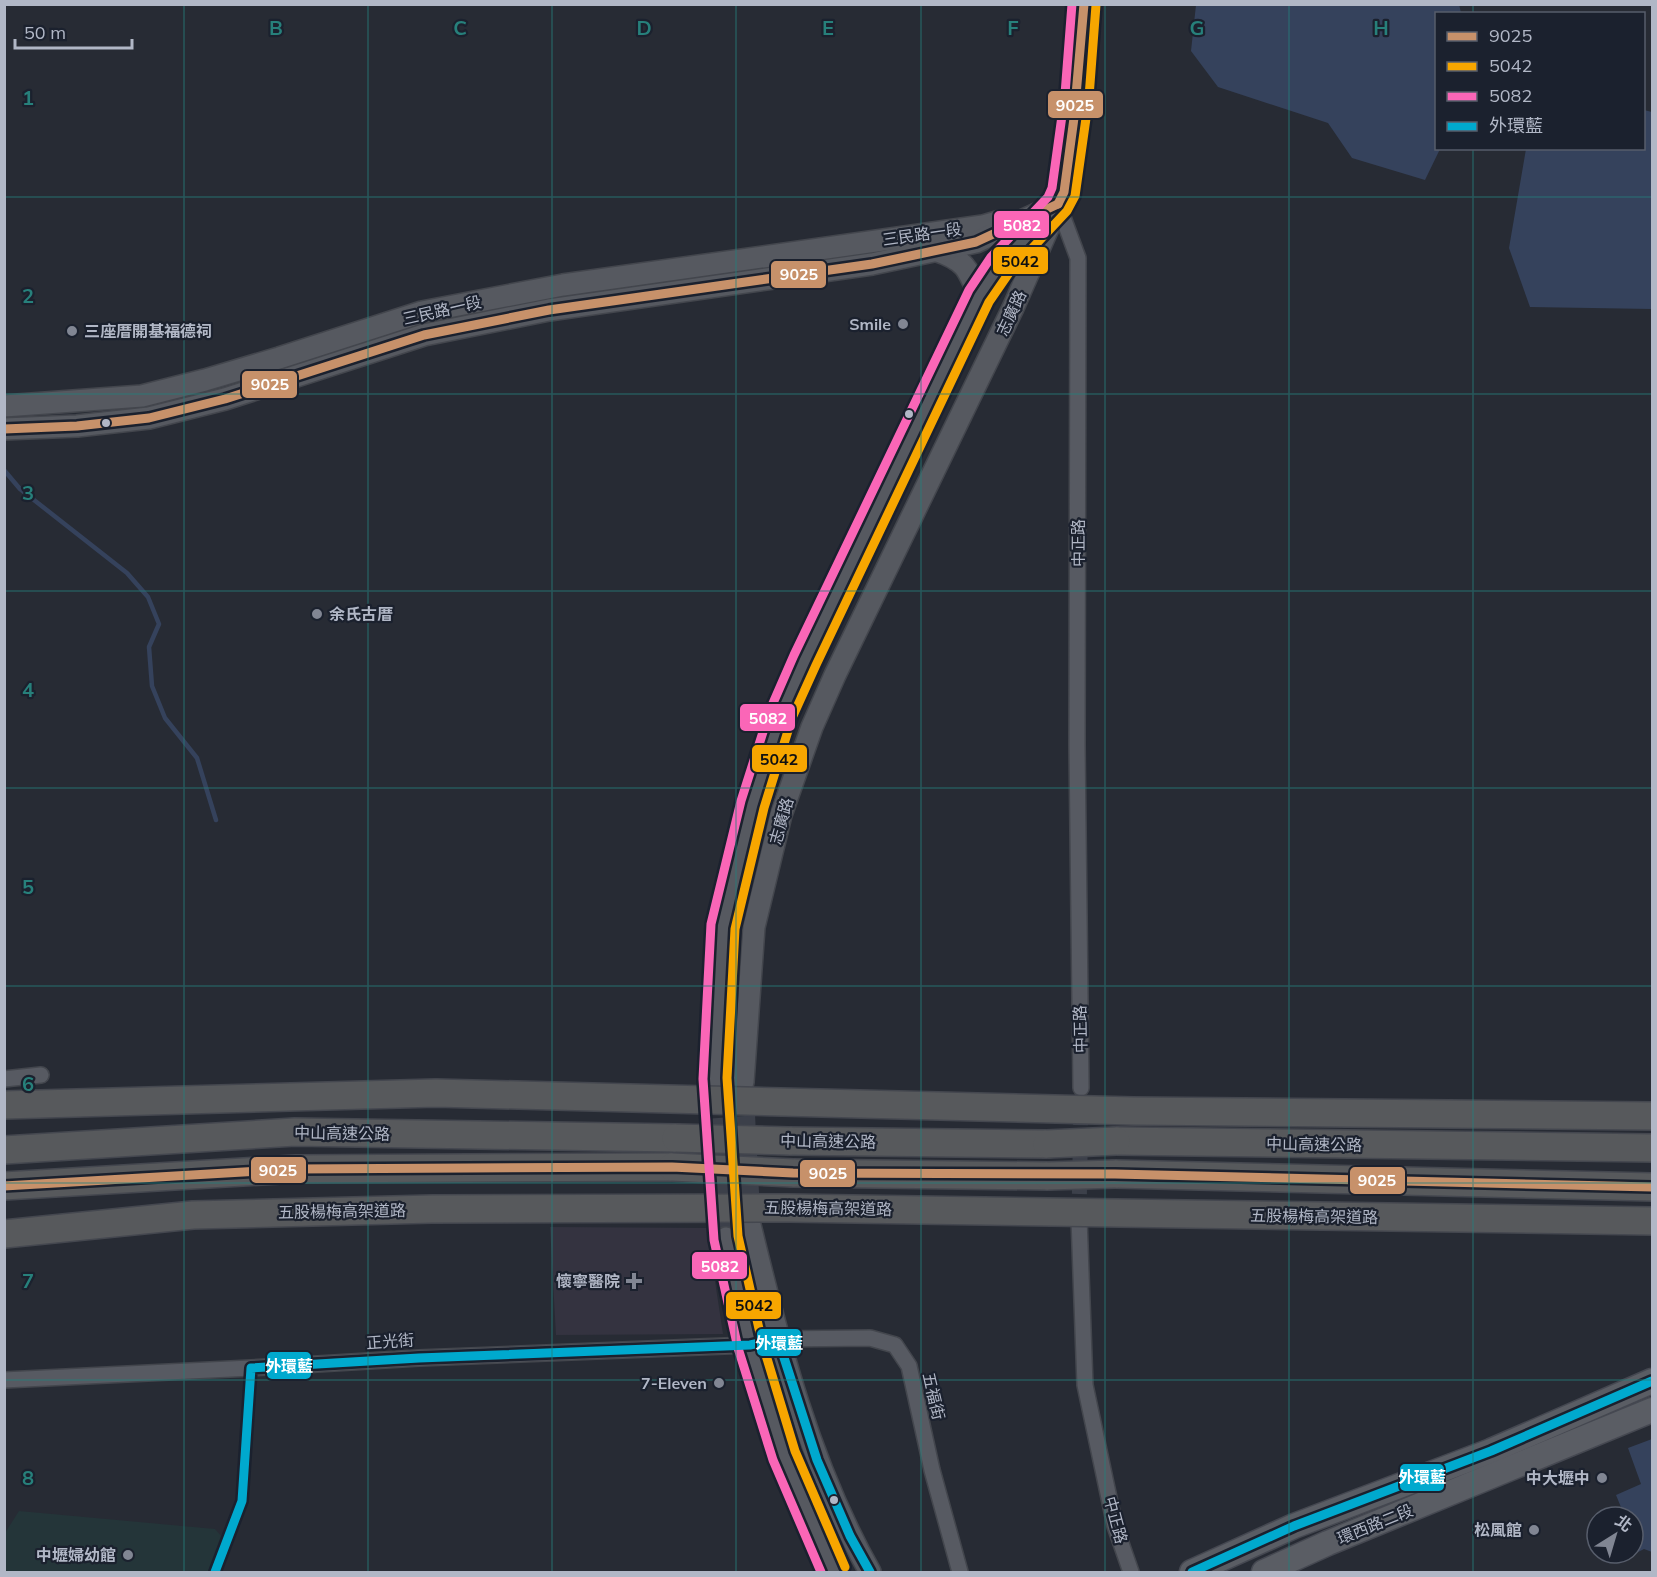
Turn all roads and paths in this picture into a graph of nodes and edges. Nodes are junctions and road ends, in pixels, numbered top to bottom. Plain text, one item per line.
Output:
1 (1084, 4) edge
2 (1058, 204) junction
3 (935, 250) junction
4 (979, 296) junction
5 (4, 406) edge
6 (4, 429) edge
7 (41, 1075) dead end
8 (715, 1078) tunnel mouth
9 (4, 1079) edge
10 (743, 1082) tunnel mouth
11 (1081, 1088) tunnel mouth
12 (4, 1105) edge
13 (1653, 1116) edge
14 (1653, 1148) edge
15 (4, 1150) edge
16 (4, 1186) edge
17 (1653, 1187) edge
18 (1079, 1218) tunnel mouth
19 (1653, 1221) edge
20 (750, 1225) tunnel mouth
21 (4, 1234) edge
22 (726, 1238) tunnel mouth
23 (778, 1339) junction
24 (750, 1345) junction
25 (4, 1380) edge
26 (1653, 1381) edge
27 (1653, 1410) edge
28 (834, 1572) edge
29 (870, 1572) edge
30 (960, 1572) edge
31 (1131, 1572) edge
32 (1192, 1572) edge
33 (1264, 1572) edge

1 - 2 main road
2 - 3 main road, 三民路一段
2 - 4 main road, 志廣路
2 - 5 main road, 三民路一段
2 - 10 main road, 志廣路
2 - 11 street, 中正路
3 - 4 main road
3 - 6 main road, 三民路一段
4 - 8 main road, 志廣路
7 - 9 street
12 - 13 highway, bridge
14 - 15 highway, 中山高速公路, bridge
16 - 17 highway, 中山高速公路, bridge
18 - 31 street, 中正路
19 - 21 highway, 五股楊梅高架道路, bridge
20 - 23 main road
22 - 24 main road
23 - 24 street, 正光街
23 - 29 main road
23 - 30 street, 五福街
24 - 25 street, 正光街
24 - 28 main road
26 - 32 main road, 環西路二段
27 - 33 main road, 環西路二段

